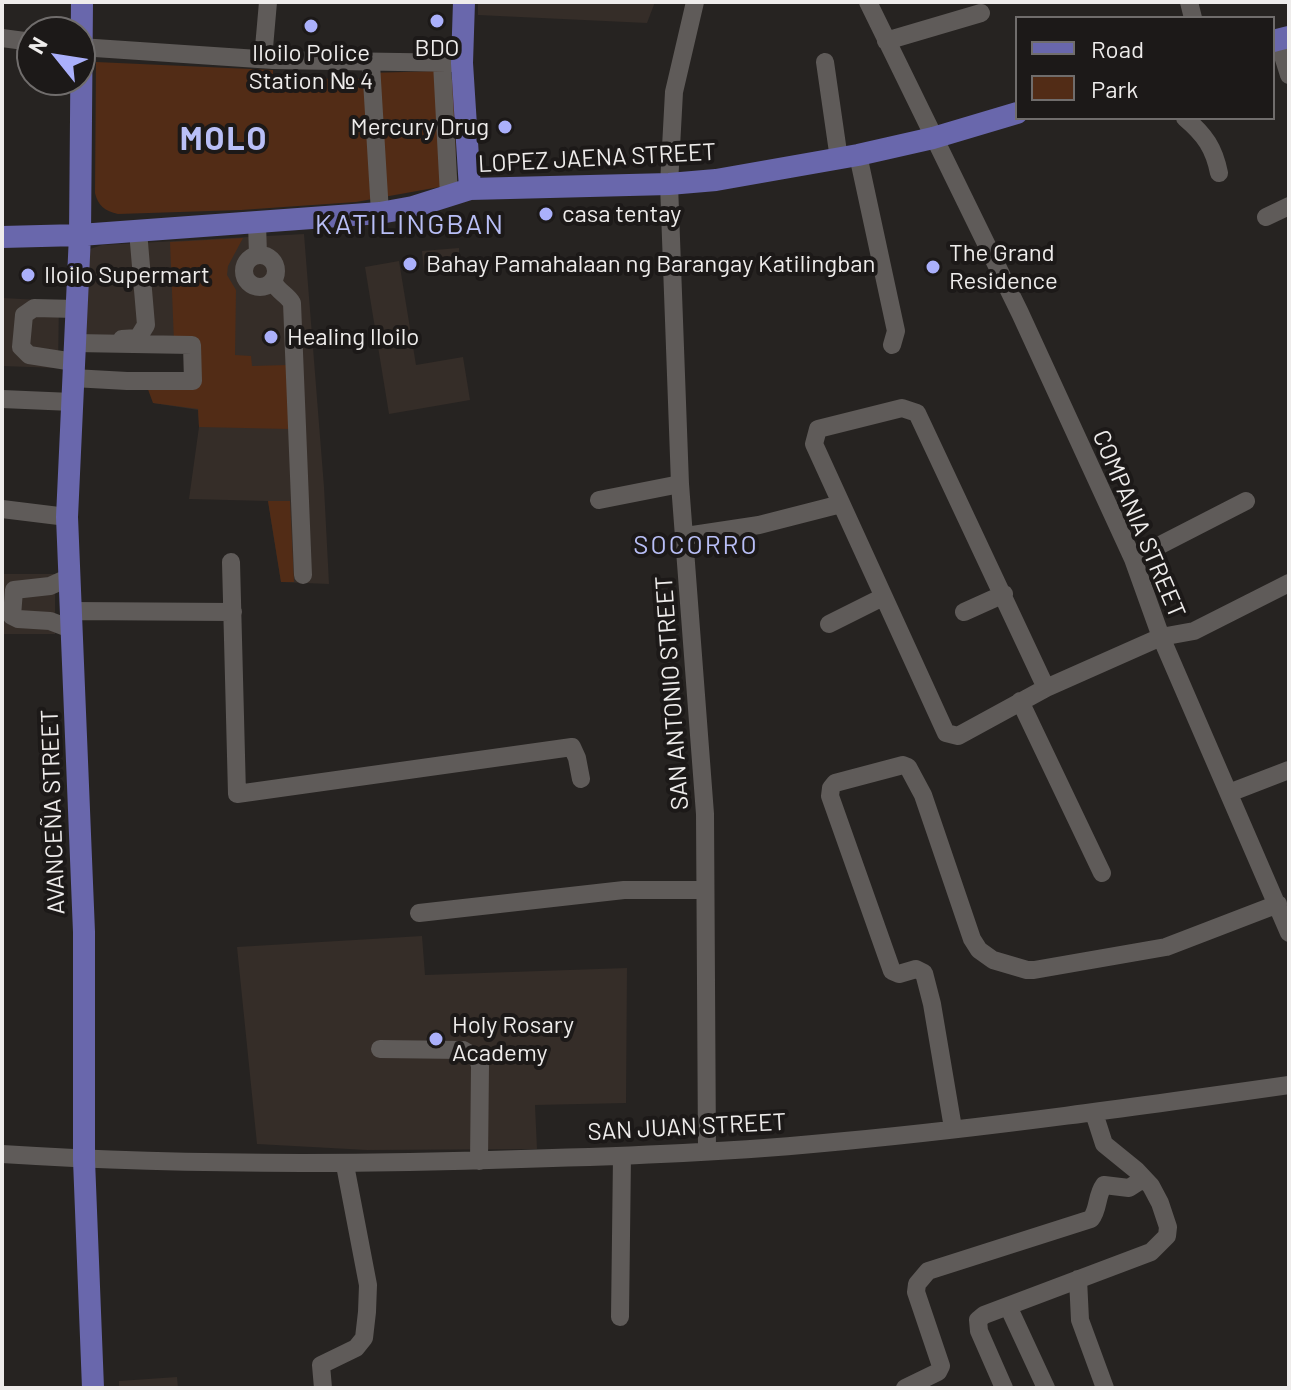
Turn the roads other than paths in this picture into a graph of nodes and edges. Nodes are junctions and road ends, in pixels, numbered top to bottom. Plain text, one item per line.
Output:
1 (268, 2) edge
2 (464, 2) edge
3 (695, 2) edge
4 (868, 2) edge
5 (981, 13) dead end
6 (1280, 40) edge
7 (886, 41) junction
8 (96, 49) edge
9 (263, 59) junction
10 (825, 62) dead end
11 (452, 63) junction
12 (371, 64) junction
13 (1289, 75) edge
14 (80, 96) edge
15 (1015, 114) edge
16 (1187, 120) edge
17 (933, 138) junction
18 (848, 157) junction
19 (1219, 173) dead end
20 (669, 184) junction
21 (459, 192) junction
22 (1289, 206) edge
23 (380, 213) junction
24 (1266, 217) dead end
25 (257, 223) junction
26 (138, 231) junction
27 (80, 235) junction
28 (2, 237) edge
29 (258, 255) junction
30 (273, 280) junction
31 (76, 309) junction
32 (113, 344) junction
33 (892, 345) dead end
34 (74, 354) junction
35 (112, 380) junction
36 (2, 399) edge
37 (72, 402) junction
38 (680, 484) junction
39 (599, 500) dead end
40 (1246, 501) dead end
41 (841, 504) junction
42 (2, 509) edge
43 (67, 517) junction
44 (686, 536) junction
45 (1133, 559) junction
46 (231, 562) dead end
47 (303, 575) dead end
48 (70, 577) junction
49 (1289, 583) edge
50 (1004, 594) junction
51 (883, 597) junction
52 (7, 604) edge
53 (233, 612) junction
54 (964, 612) dead end
55 (71, 620) junction
56 (829, 624) dead end
57 (1161, 637) junction
58 (1046, 688) junction
59 (1020, 701) junction
60 (1289, 770) edge
61 (581, 779) dead end
62 (1229, 793) junction
63 (1102, 873) dead end
64 (705, 890) junction
65 (1278, 904) junction
66 (419, 913) dead end
67 (1289, 933) edge
68 (380, 1049) dead end
69 (1289, 1085) edge
70 (1094, 1113) junction
71 (953, 1128) junction
72 (707, 1151) junction
73 (2, 1154) edge
74 (622, 1156) junction
75 (84, 1160) junction
76 (479, 1161) junction
77 (345, 1165) junction
78 (1143, 1179) junction
79 (1078, 1279) junction
80 (1008, 1306) junction
81 (620, 1317) dead end
82 (93, 1388) edge
83 (323, 1388) edge
84 (905, 1388) edge
85 (1004, 1388) edge
86 (1046, 1388) edge
87 (1105, 1388) edge

1 - 9 street
2 - 11 main road
3 - 20 street, SAN ANTONIO STREET
4 - 7 street, COMPANIA STREET
5 - 7 street
6 - 13 street
7 - 17 street, COMPANIA STREET
8 - 9 street
9 - 12 street
10 - 18 street
11 - 12 street
11 - 21 main road
12 - 23 street
14 - 27 main road, AVANCEÑA STREET
15 - 17 main road, LOPEZ JAENA STREET
16 - 19 street
17 - 18 main road, LOPEZ JAENA STREET
17 - 45 street, COMPANIA STREET
18 - 20 main road, LOPEZ JAENA STREET
18 - 33 street
20 - 21 main road, LOPEZ JAENA STREET
20 - 38 street, SAN ANTONIO STREET
21 - 23 main road, LOPEZ JAENA STREET
22 - 24 street
23 - 25 main road, LOPEZ JAENA STREET
25 - 26 main road, LOPEZ JAENA STREET
25 - 29 street
26 - 27 main road, LOPEZ JAENA STREET
26 - 34 street
27 - 28 main road, LOPEZ JAENA STREET
27 - 31 main road, AVANCEÑA STREET
29 - 30 street
29 - 30 street
30 - 47 street
31 - 34 main road, AVANCEÑA STREET
31 - 34 street
32 - 34 street
32 - 35 street
32 - 35 street
34 - 35 street
34 - 37 main road, AVANCEÑA STREET
36 - 37 street
37 - 43 main road, AVANCEÑA STREET
38 - 39 street
38 - 44 street, SAN ANTONIO STREET
40 - 45 street
41 - 44 street
41 - 50 street
41 - 51 street
42 - 43 street
43 - 48 main road, AVANCEÑA STREET
44 - 64 street, SAN ANTONIO STREET
45 - 57 street, COMPANIA STREET
46 - 53 street
48 - 52 street
48 - 55 main road, AVANCEÑA STREET
49 - 57 street
50 - 54 street
50 - 58 street
51 - 56 street
51 - 59 street
52 - 55 street
53 - 55 street
53 - 61 street
55 - 75 main road, AVANCEÑA STREET
57 - 58 street
57 - 62 street, COMPANIA STREET
58 - 59 street
59 - 63 street
60 - 62 street
62 - 65 street, COMPANIA STREET
64 - 66 street
64 - 72 street, SAN ANTONIO STREET
65 - 67 street, COMPANIA STREET
65 - 71 street
68 - 76 street
69 - 70 street, SAN JUAN STREET
70 - 71 street, SAN JUAN STREET
70 - 78 street
71 - 72 street, SAN JUAN STREET
72 - 74 street, SAN JUAN STREET
73 - 75 street, SAN JUAN STREET
74 - 76 street, SAN JUAN STREET
74 - 81 street
75 - 77 street, SAN JUAN STREET
75 - 82 main road, AVANCEÑA STREET
76 - 77 street, SAN JUAN STREET
77 - 83 street
78 - 79 street
78 - 84 street
79 - 80 street
79 - 87 street
80 - 85 street
80 - 86 street

